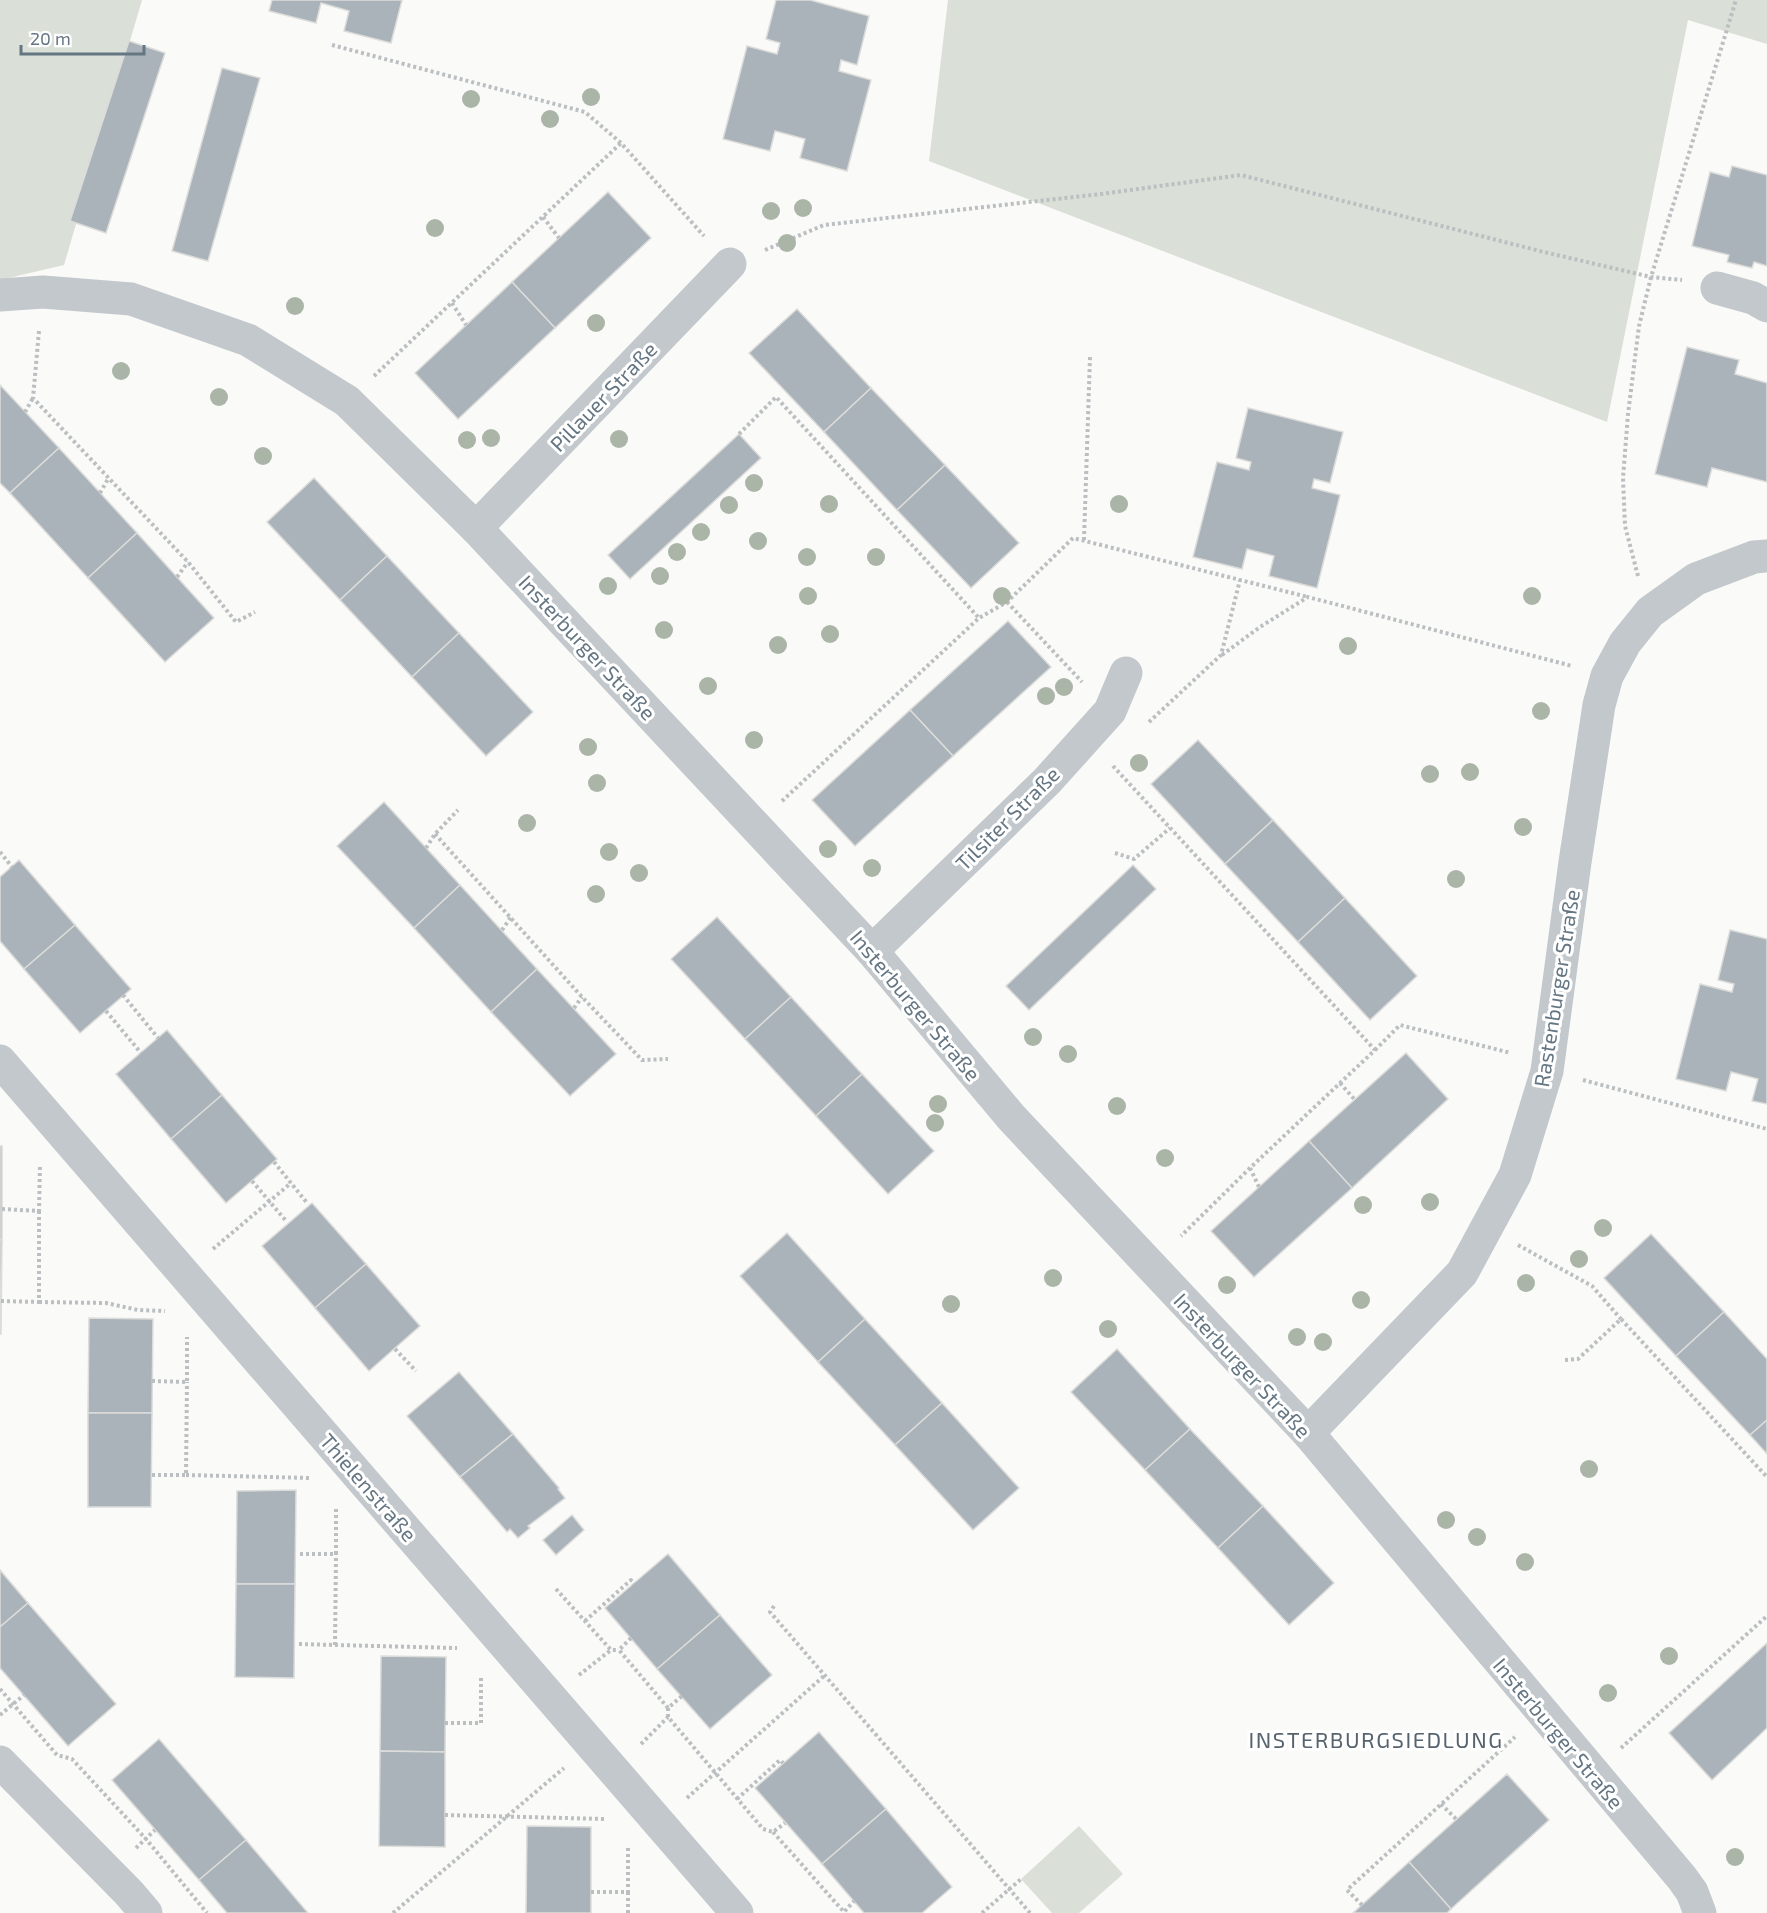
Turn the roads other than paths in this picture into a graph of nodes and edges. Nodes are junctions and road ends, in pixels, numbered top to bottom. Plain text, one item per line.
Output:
1 (730, 264) road end
2 (1717, 288) dead end
3 (0, 295) edge
4 (1767, 306) edge
5 (476, 528) junction
6 (1767, 556) edge
7 (1126, 673) dead end
8 (872, 951) junction
9 (0, 1061) edge
10 (1308, 1433) junction
11 (0, 1762) edge
12 (146, 1913) edge
13 (737, 1913) edge
14 (1700, 1913) edge

1 - 5 street, Pillauer Straße
2 - 4 street
3 - 5 street, Insterburger Straße
5 - 8 street, Insterburger Straße
6 - 10 street, Rastenburger Straße
7 - 8 street, Tilsiter Straße
8 - 10 street, Insterburger Straße
9 - 13 street, Thielenstraße
10 - 14 street, Insterburger Straße
11 - 12 street

